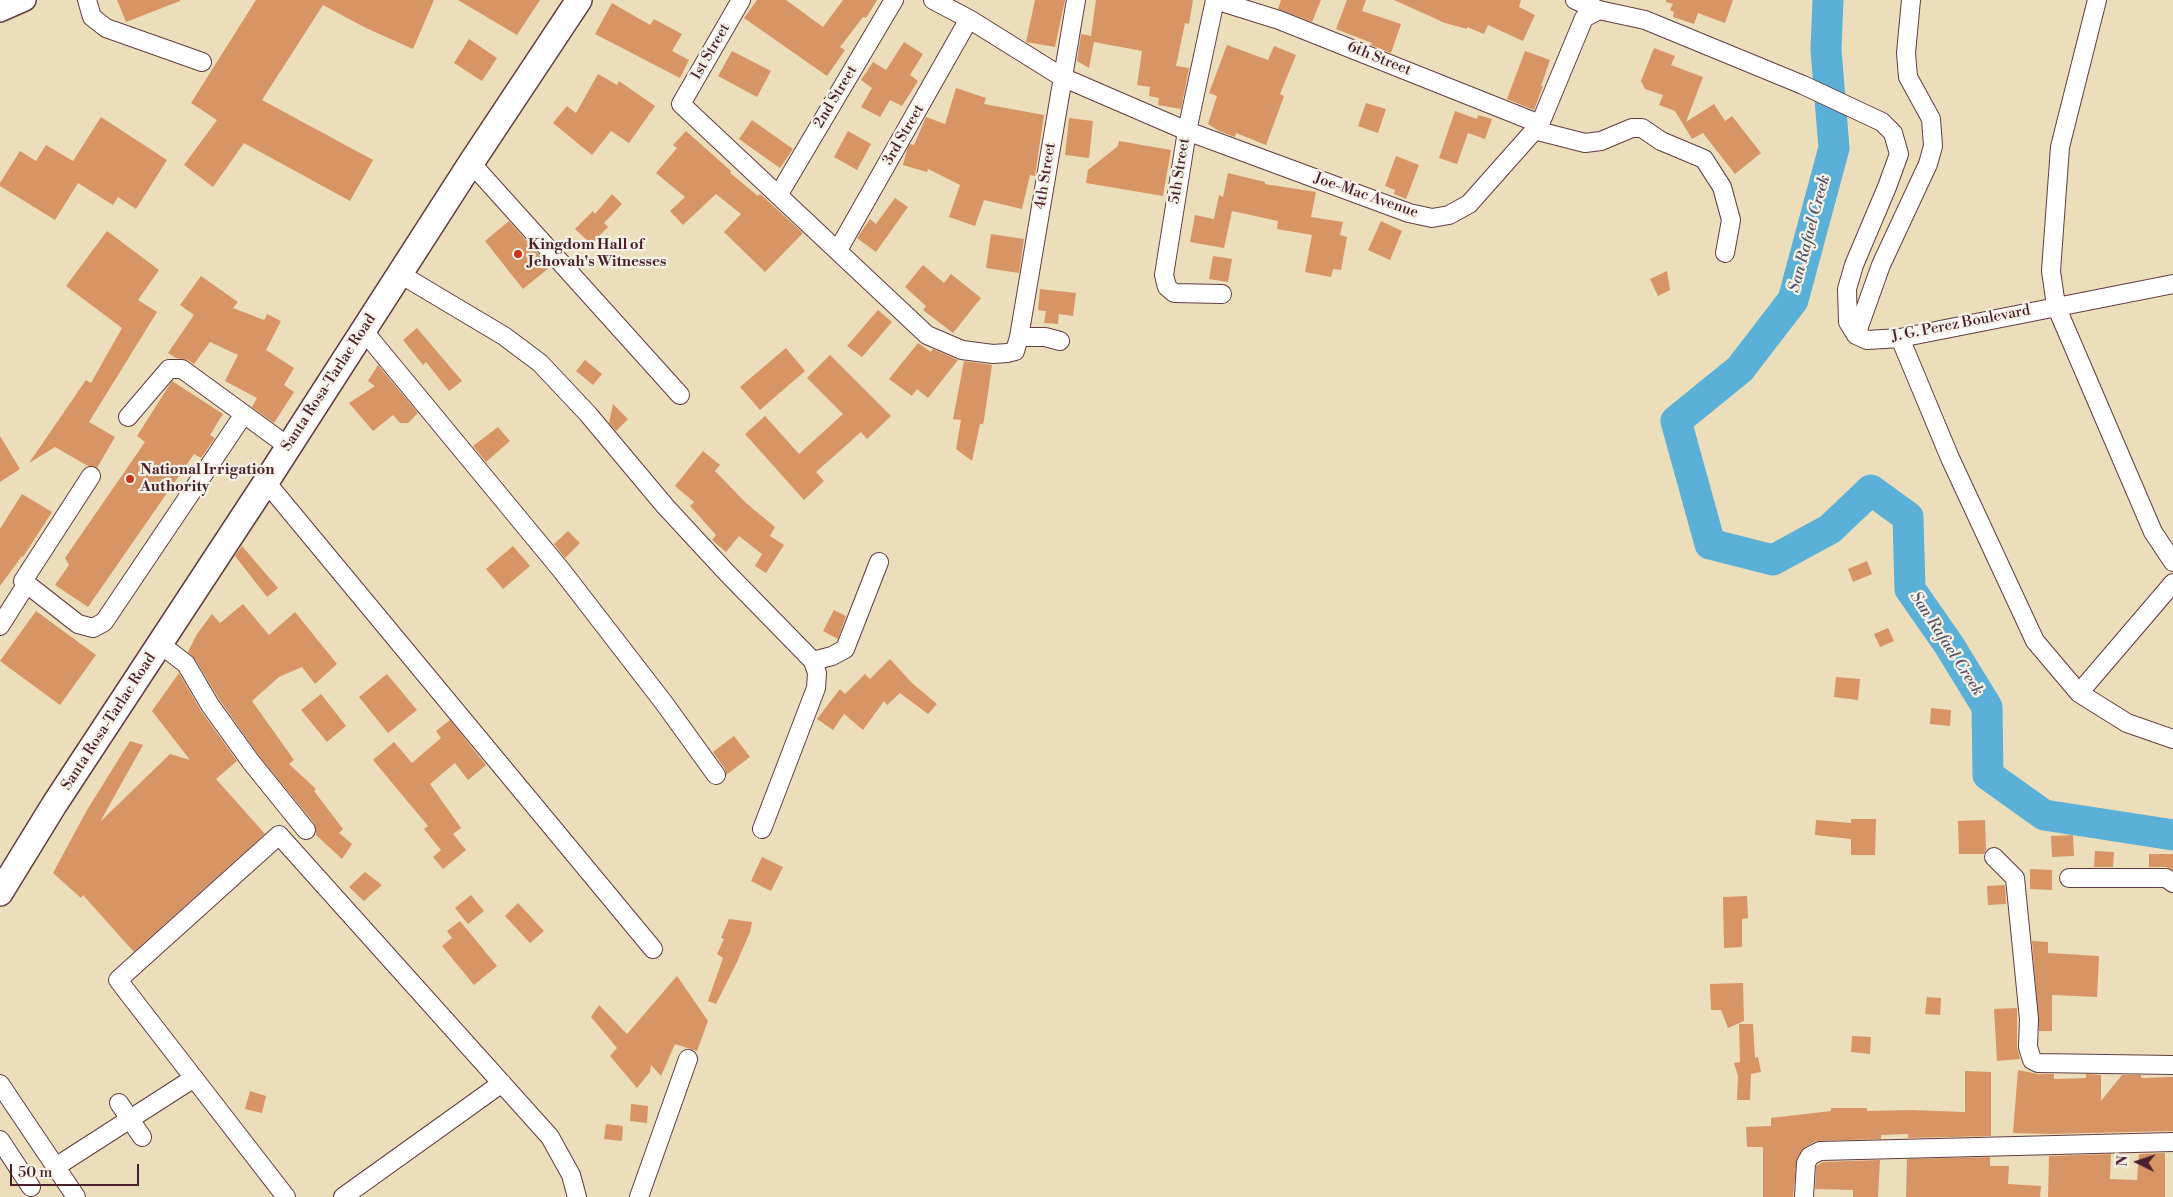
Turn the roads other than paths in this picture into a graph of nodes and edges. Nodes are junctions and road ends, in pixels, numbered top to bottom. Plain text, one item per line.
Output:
1 (25, 0) edge
2 (87, 0) edge
3 (579, 0) edge
4 (741, 0) edge
5 (894, 0) edge
6 (933, 0) edge
7 (1076, 0) edge
8 (1215, 0) edge
9 (1575, 0) edge
10 (1911, 0) edge
11 (2097, 0) edge
12 (1599, 10) junction
13 (0, 12) edge
14 (969, 19) junction
15 (202, 62) dead end
16 (1062, 77) junction
17 (1537, 127) junction
18 (1187, 131) junction
19 (471, 163) junction
20 (779, 194) junction
21 (838, 250) junction
22 (1725, 253) dead end
23 (400, 274) junction
24 (2173, 284) edge
25 (1222, 294) dead end
26 (2056, 306) junction
27 (363, 330) junction
28 (1856, 335) junction
29 (1900, 338) junction
30 (1060, 341) dead end
31 (1017, 344) junction
32 (680, 395) dead end
33 (244, 414) junction
34 (128, 417) dead end
35 (288, 447) junction
36 (91, 476) dead end
37 (266, 482) junction
38 (879, 562) dead end
39 (2173, 562) edge
40 (2173, 583) edge
41 (26, 585) junction
42 (0, 626) edge
43 (160, 644) junction
44 (813, 661) junction
45 (2079, 693) junction
46 (2173, 739) edge
47 (716, 775) dead end
48 (762, 829) dead end
49 (306, 830) dead end
50 (1994, 857) dead end
51 (2069, 878) dead end
52 (3, 880) edge
53 (2173, 883) edge
54 (654, 949) dead end
55 (688, 1059) dead end
56 (2173, 1065) edge
57 (194, 1078) junction
58 (502, 1083) junction
59 (0, 1084) edge
60 (119, 1103) dead end
61 (130, 1120) junction
62 (142, 1137) dead end
63 (0, 1140) edge
64 (2173, 1142) edge
65 (57, 1166) junction
66 (31, 1187) dead end
67 (76, 1197) edge
68 (286, 1197) edge
69 (343, 1197) edge
70 (577, 1197) edge
71 (639, 1197) edge
72 (1804, 1197) edge

1 - 13 main road
2 - 15 street
3 - 19 highway, Santa Rosa-Tarlac Road
4 - 20 street, 1st Street
5 - 20 street, 2nd Street
6 - 14 street, Joe-Mac Avenue
7 - 16 street, 4th Street
8 - 17 street, 6th Street
8 - 18 street, 5th Street
9 - 12 street
10 - 28 street
11 - 26 street
12 - 17 street, Joe-Mac Avenue
12 - 28 street
14 - 16 street, Joe-Mac Avenue
14 - 21 street, 3rd Street
16 - 18 street, Joe-Mac Avenue
16 - 31 street, 4th Street
17 - 18 street, Joe-Mac Avenue
17 - 22 street, 6th Street
18 - 25 street, 5th Street
19 - 23 highway, Santa Rosa-Tarlac Road
19 - 32 street
20 - 21 street
21 - 31 street
23 - 27 highway, Santa Rosa-Tarlac Road
23 - 44 street
24 - 26 street, J. G. Perez Boulevard
26 - 29 street, J. G. Perez Boulevard
26 - 39 street
27 - 35 highway, Santa Rosa-Tarlac Road
27 - 47 street
28 - 29 street, J. G. Perez Boulevard
29 - 45 street
30 - 31 street
33 - 34 street
33 - 35 street
33 - 41 street
35 - 37 highway, Santa Rosa-Tarlac Road
36 - 41 street
37 - 43 highway, Santa Rosa-Tarlac Road
37 - 54 street
38 - 44 street
40 - 45 street
41 - 42 street
43 - 49 street
43 - 52 highway, Santa Rosa-Tarlac Road
44 - 48 street
45 - 46 street
50 - 56 street
51 - 53 street
55 - 71 street
57 - 58 street
57 - 61 street
57 - 68 street
58 - 69 street
58 - 70 street
59 - 65 street
60 - 61 street
61 - 62 street
61 - 65 street
63 - 66 street
64 - 72 street
65 - 67 street

